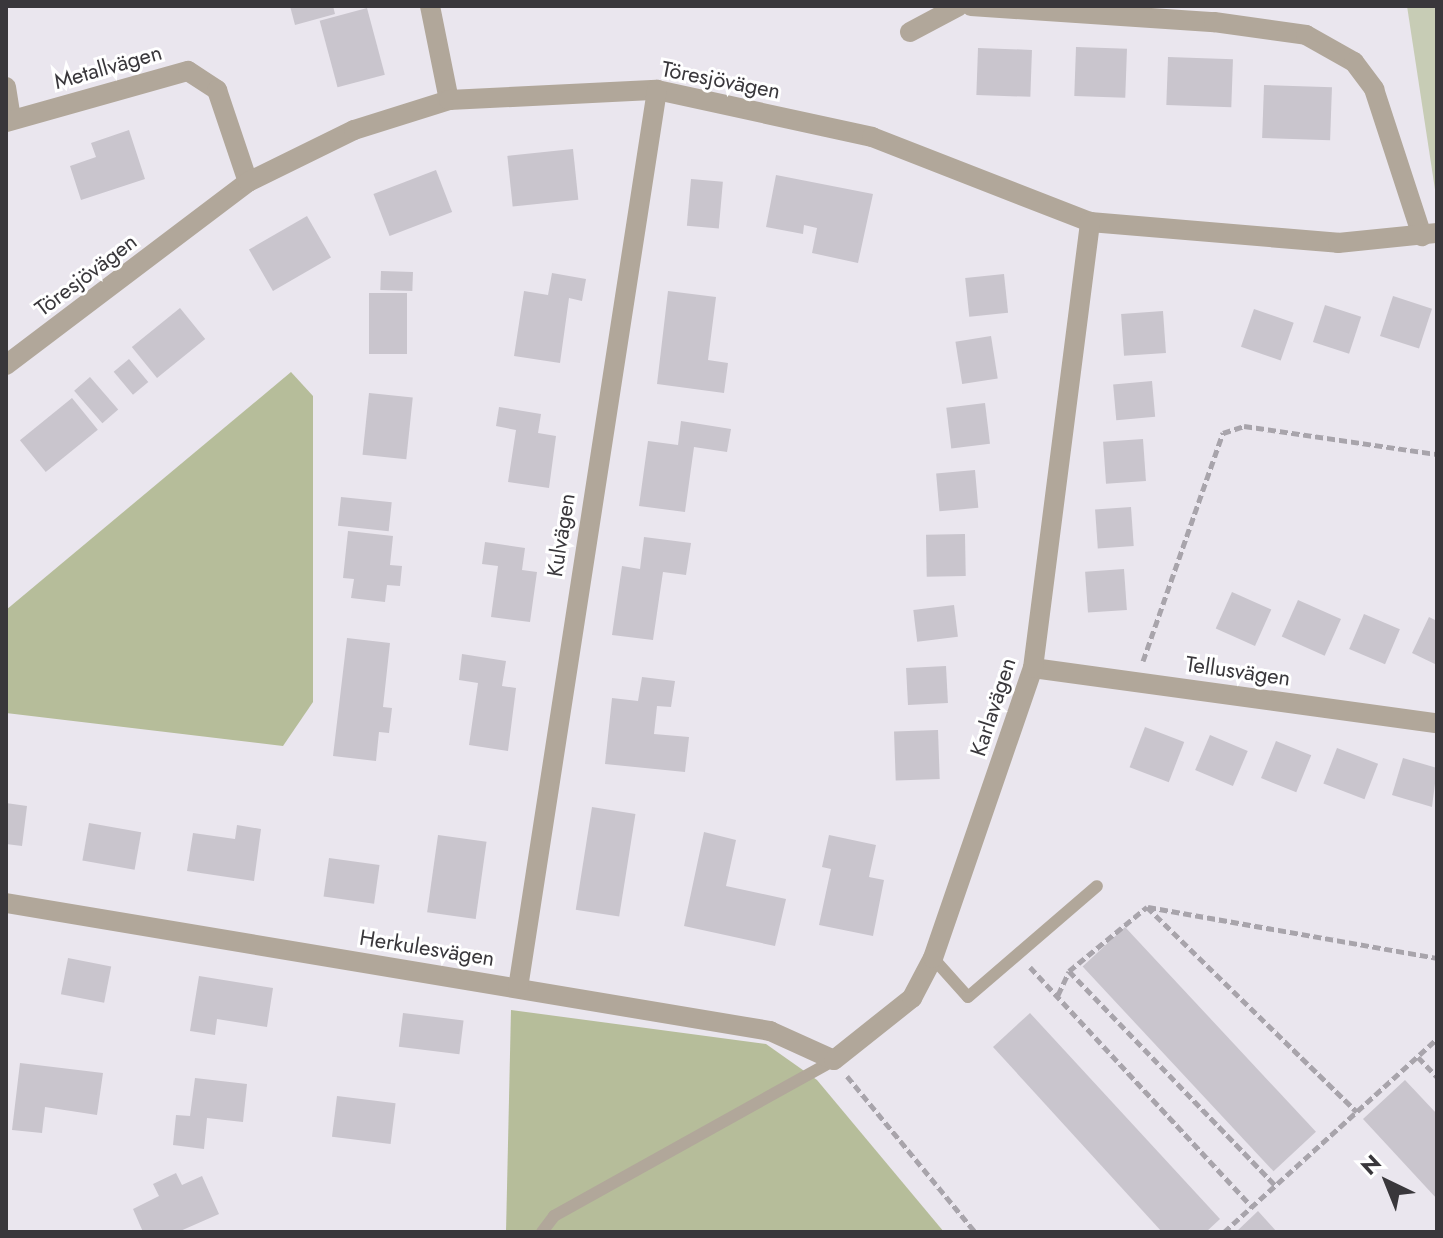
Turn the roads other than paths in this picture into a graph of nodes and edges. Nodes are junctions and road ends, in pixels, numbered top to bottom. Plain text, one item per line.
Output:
1 (430, 6) edge
2 (959, 6) edge
3 (971, 6) edge
4 (1171, 13) edge
5 (910, 32) dead end
6 (6, 87) edge
7 (657, 90) junction
8 (449, 100) junction
9 (8, 121) edge
10 (248, 182) junction
11 (1090, 222) junction
12 (1430, 235) edge
13 (6, 365) edge
14 (1033, 668) junction
15 (1437, 723) edge
16 (1097, 886) dead end
17 (6, 903) edge
18 (933, 958) junction
19 (518, 988) junction
20 (834, 1060) junction
21 (542, 1232) edge

1 - 8 street
2 - 5 street
3 - 4 street
4 - 12 street
6 - 9 street
7 - 8 street, Töresjövägen
7 - 11 street, Töresjövägen
7 - 19 street, Kulvägen
8 - 10 street, Töresjövägen
9 - 10 street, Metallvägen
10 - 13 street, Töresjövägen
11 - 12 street, Töresjövägen
11 - 14 street, Karlavägen
14 - 15 street, Tellusvägen
14 - 18 street, Karlavägen
16 - 18 lane
17 - 19 street, Herkulesvägen
18 - 20 street, Karlavägen
19 - 20 street, Herkulesvägen
20 - 21 lane

